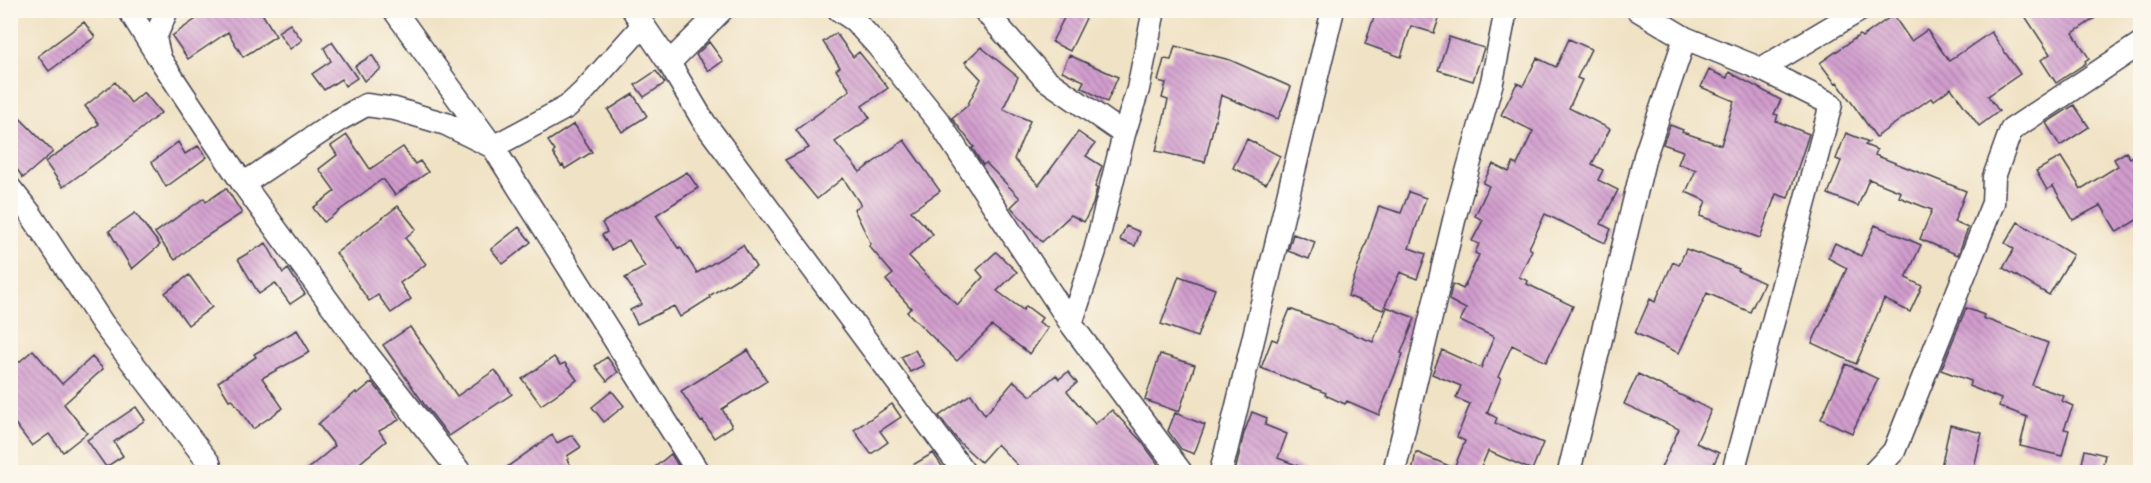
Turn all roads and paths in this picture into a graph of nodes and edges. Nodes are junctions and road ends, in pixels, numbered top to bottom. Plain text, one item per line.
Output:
1 (129, 10) edge
2 (167, 10) edge
3 (394, 10) edge
4 (722, 10) edge
5 (839, 10) edge
6 (984, 10) edge
7 (1154, 10) edge
8 (1333, 10) edge
9 (1506, 10) edge
10 (1638, 10) edge
11 (1860, 10) edge
12 (638, 18) edge
13 (1685, 38) junction
14 (2140, 44) edge
15 (160, 59) junction
16 (669, 63) junction
17 (1761, 69) junction
18 (1124, 134) junction
19 (494, 147) junction
20 (243, 184) junction
21 (10, 188) edge
22 (1071, 324) junction
23 (212, 472) edge
24 (460, 472) edge
25 (698, 472) edge
26 (964, 472) edge
27 (1181, 472) edge
28 (1221, 472) edge
29 (1394, 472) edge
30 (1569, 472) edge
31 (1733, 472) edge
32 (1874, 472) edge

1 - 15 street
2 - 15 street
3 - 19 street
4 - 16 street
5 - 22 street
6 - 18 street
7 - 18 street
8 - 28 street
9 - 29 street
10 - 13 street
11 - 17 street
12 - 16 street
12 - 19 street
13 - 17 street
13 - 30 street
14 - 32 street
15 - 20 street
16 - 26 street
17 - 31 street
18 - 22 street
19 - 20 street
19 - 25 street
20 - 24 street
21 - 23 street
22 - 27 street

